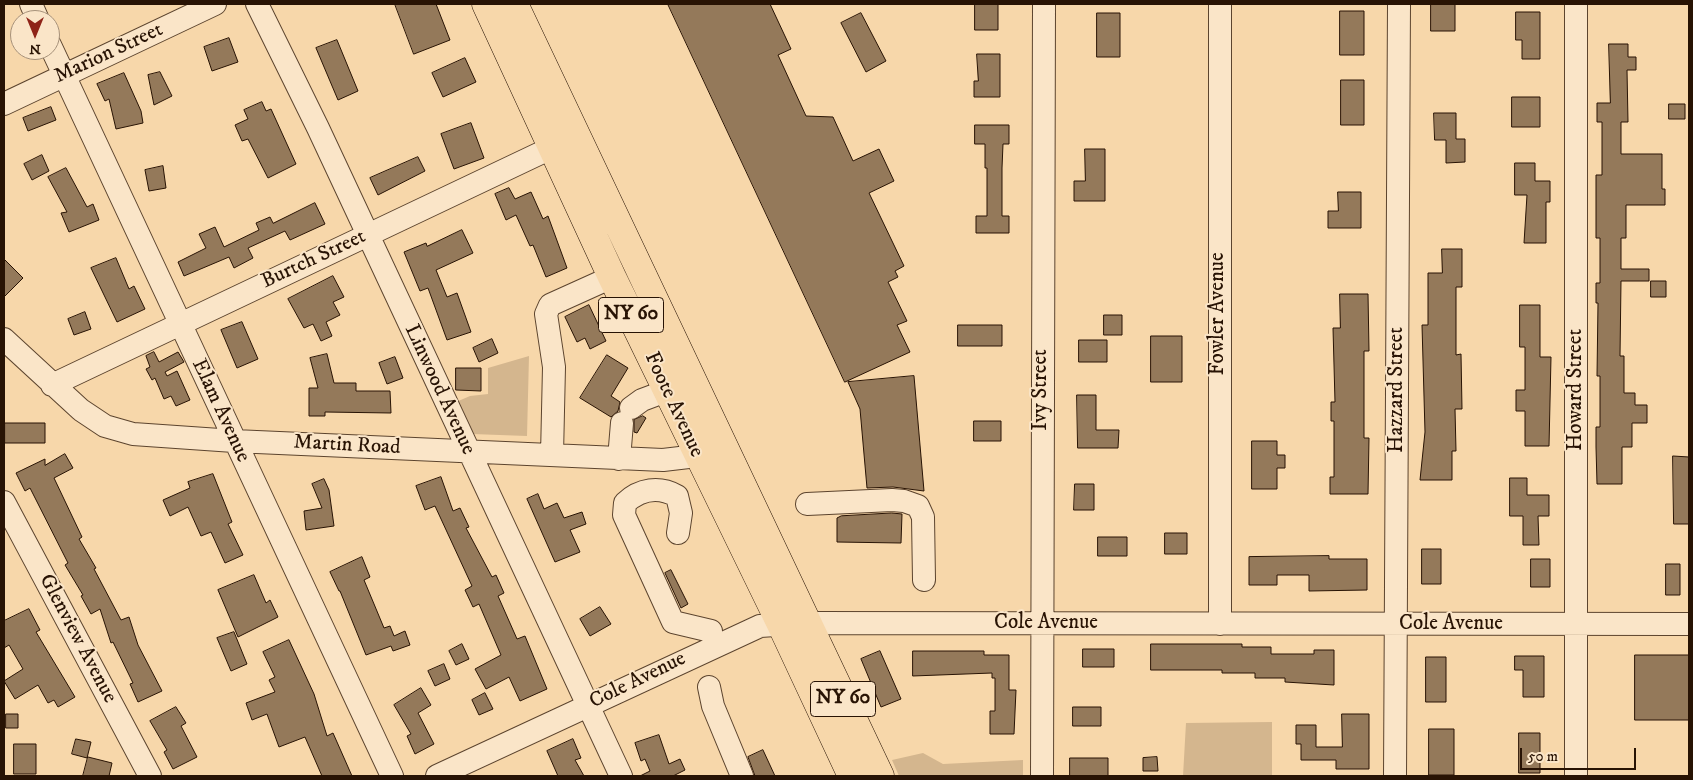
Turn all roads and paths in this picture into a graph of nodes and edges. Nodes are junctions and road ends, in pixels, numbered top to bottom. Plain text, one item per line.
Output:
1 (215, 4) edge
2 (257, 4) edge
3 (486, 4) edge
4 (514, 4) edge
5 (1044, 4) edge
6 (1220, 4) edge
7 (1399, 4) edge
8 (1576, 4) edge
9 (57, 60) edge
10 (64, 75) junction
11 (4, 104) edge
12 (564, 141) junction
13 (367, 235) junction
14 (612, 277) junction
15 (179, 325) junction
16 (8, 352) edge
17 (52, 385) junction
18 (666, 391) junction
19 (234, 441) junction
20 (723, 447) junction
21 (468, 451) junction
22 (552, 455) junction
23 (697, 456) junction
24 (619, 458) junction
25 (4, 502) edge
26 (807, 504) dead end
27 (678, 533) dead end
28 (924, 580) dead end
29 (793, 623) junction
30 (1042, 624) junction
31 (1220, 624) junction
32 (1689, 624) edge
33 (1396, 625) junction
34 (1576, 625) junction
35 (711, 631) dead end
36 (709, 687) dead end
37 (588, 705) junction
38 (150, 776) edge
39 (392, 776) edge
40 (436, 776) edge
41 (621, 776) edge
42 (742, 776) edge
43 (852, 776) edge
44 (880, 776) edge
45 (1042, 776) edge
46 (1395, 776) edge
47 (1576, 776) edge

1 - 10 street, Marion Street
2 - 13 street, Linwood Avenue
3 - 12 highway, Foote Avenue / NY 60
4 - 12 highway, Foote Avenue / NY 60
5 - 30 street, Ivy Street
6 - 31 street, Fowler Avenue
7 - 33 street, Hazzard Street
8 - 34 street, Howard Street
9 - 10 street, Elam Avenue
10 - 11 street, Marion Street
10 - 15 street, Elam Avenue
12 - 13 street, Burtch Street
12 - 14 highway, Foote Avenue / NY 60
12 - 20 highway, Foote Avenue / NY 60
13 - 15 street, Burtch Street
13 - 21 street, Linwood Avenue
14 - 18 highway, Foote Avenue / NY 60
14 - 22 street
15 - 17 street, Burtch Street
15 - 19 street, Elam Avenue
16 - 17 street, Martin Road
17 - 19 street, Martin Road
18 - 23 highway, Foote Avenue / NY 60
18 - 24 street
19 - 21 street, Martin Road
19 - 39 street, Elam Avenue
20 - 23 street, Martin Road
20 - 29 highway, Foote Avenue / NY 60
21 - 22 street, Martin Road
21 - 37 street, Linwood Avenue
22 - 24 street, Martin Road
23 - 24 street, Martin Road
23 - 29 highway, Foote Avenue / NY 60
25 - 38 street, Glenview Avenue
26 - 28 street
27 - 35 street
29 - 30 street, Cole Avenue
29 - 37 street, Cole Avenue
29 - 43 highway, Foote Avenue / NY 60
29 - 44 highway, Foote Avenue / NY 60
30 - 31 street, Cole Avenue
30 - 45 street, Ivy Street
31 - 33 street, Cole Avenue
32 - 34 street, Cole Avenue
33 - 34 street, Cole Avenue
33 - 46 street, Hazzard Street
34 - 47 street, Howard Street
36 - 42 street
37 - 40 street, Cole Avenue
37 - 41 street, Linwood Avenue

